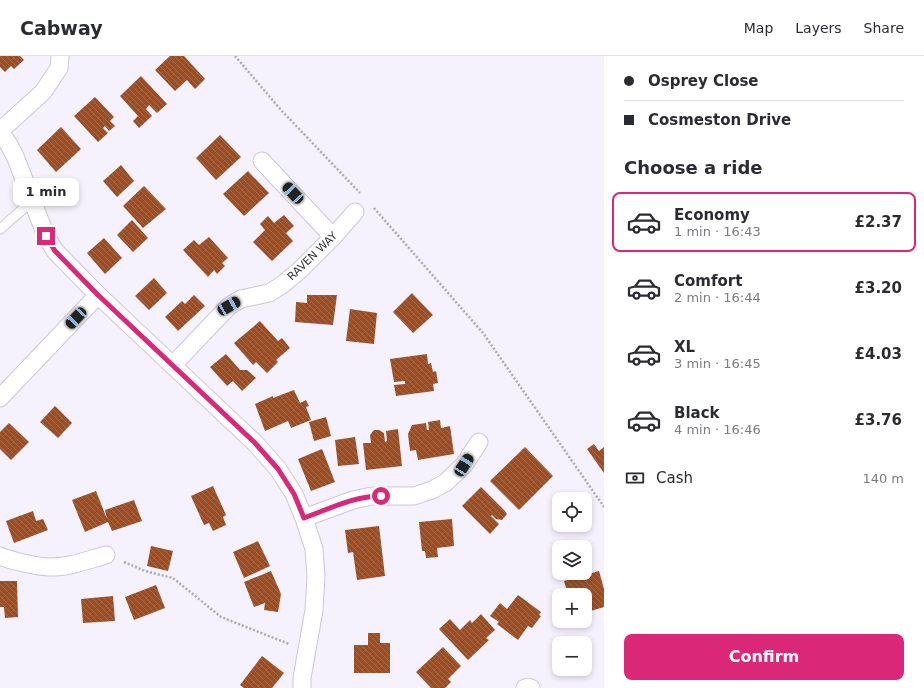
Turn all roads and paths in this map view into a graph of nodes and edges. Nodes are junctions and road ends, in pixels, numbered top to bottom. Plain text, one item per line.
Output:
1 (60, 56) edge
2 (235, 56) edge
3 (0, 132) edge
4 (262, 161) dead end
5 (363, 197) dead end
6 (32, 200) junction
7 (369, 203) dead end
8 (354, 212) dead end
9 (0, 229) edge
10 (333, 237) junction
11 (98, 295) junction
12 (173, 365) junction
13 (0, 398) edge
14 (479, 442) dead end
15 (604, 507) edge
16 (304, 518) junction
17 (0, 556) edge
18 (106, 556) joint
19 (307, 651) junction
20 (302, 688) edge
21 (525, 688) edge
22 (531, 688) edge

1 - 3 street
2 - 5 path
3 - 6 street
4 - 10 street
6 - 9 lane
6 - 11 street
7 - 15 path
8 - 10 street, RAVEN WAY
10 - 12 street, RAVEN WAY
11 - 12 street
11 - 13 street
12 - 16 street
14 - 16 street
16 - 19 street
17 - 18 street
18 - 19 path
19 - 20 street
21 - 22 street

